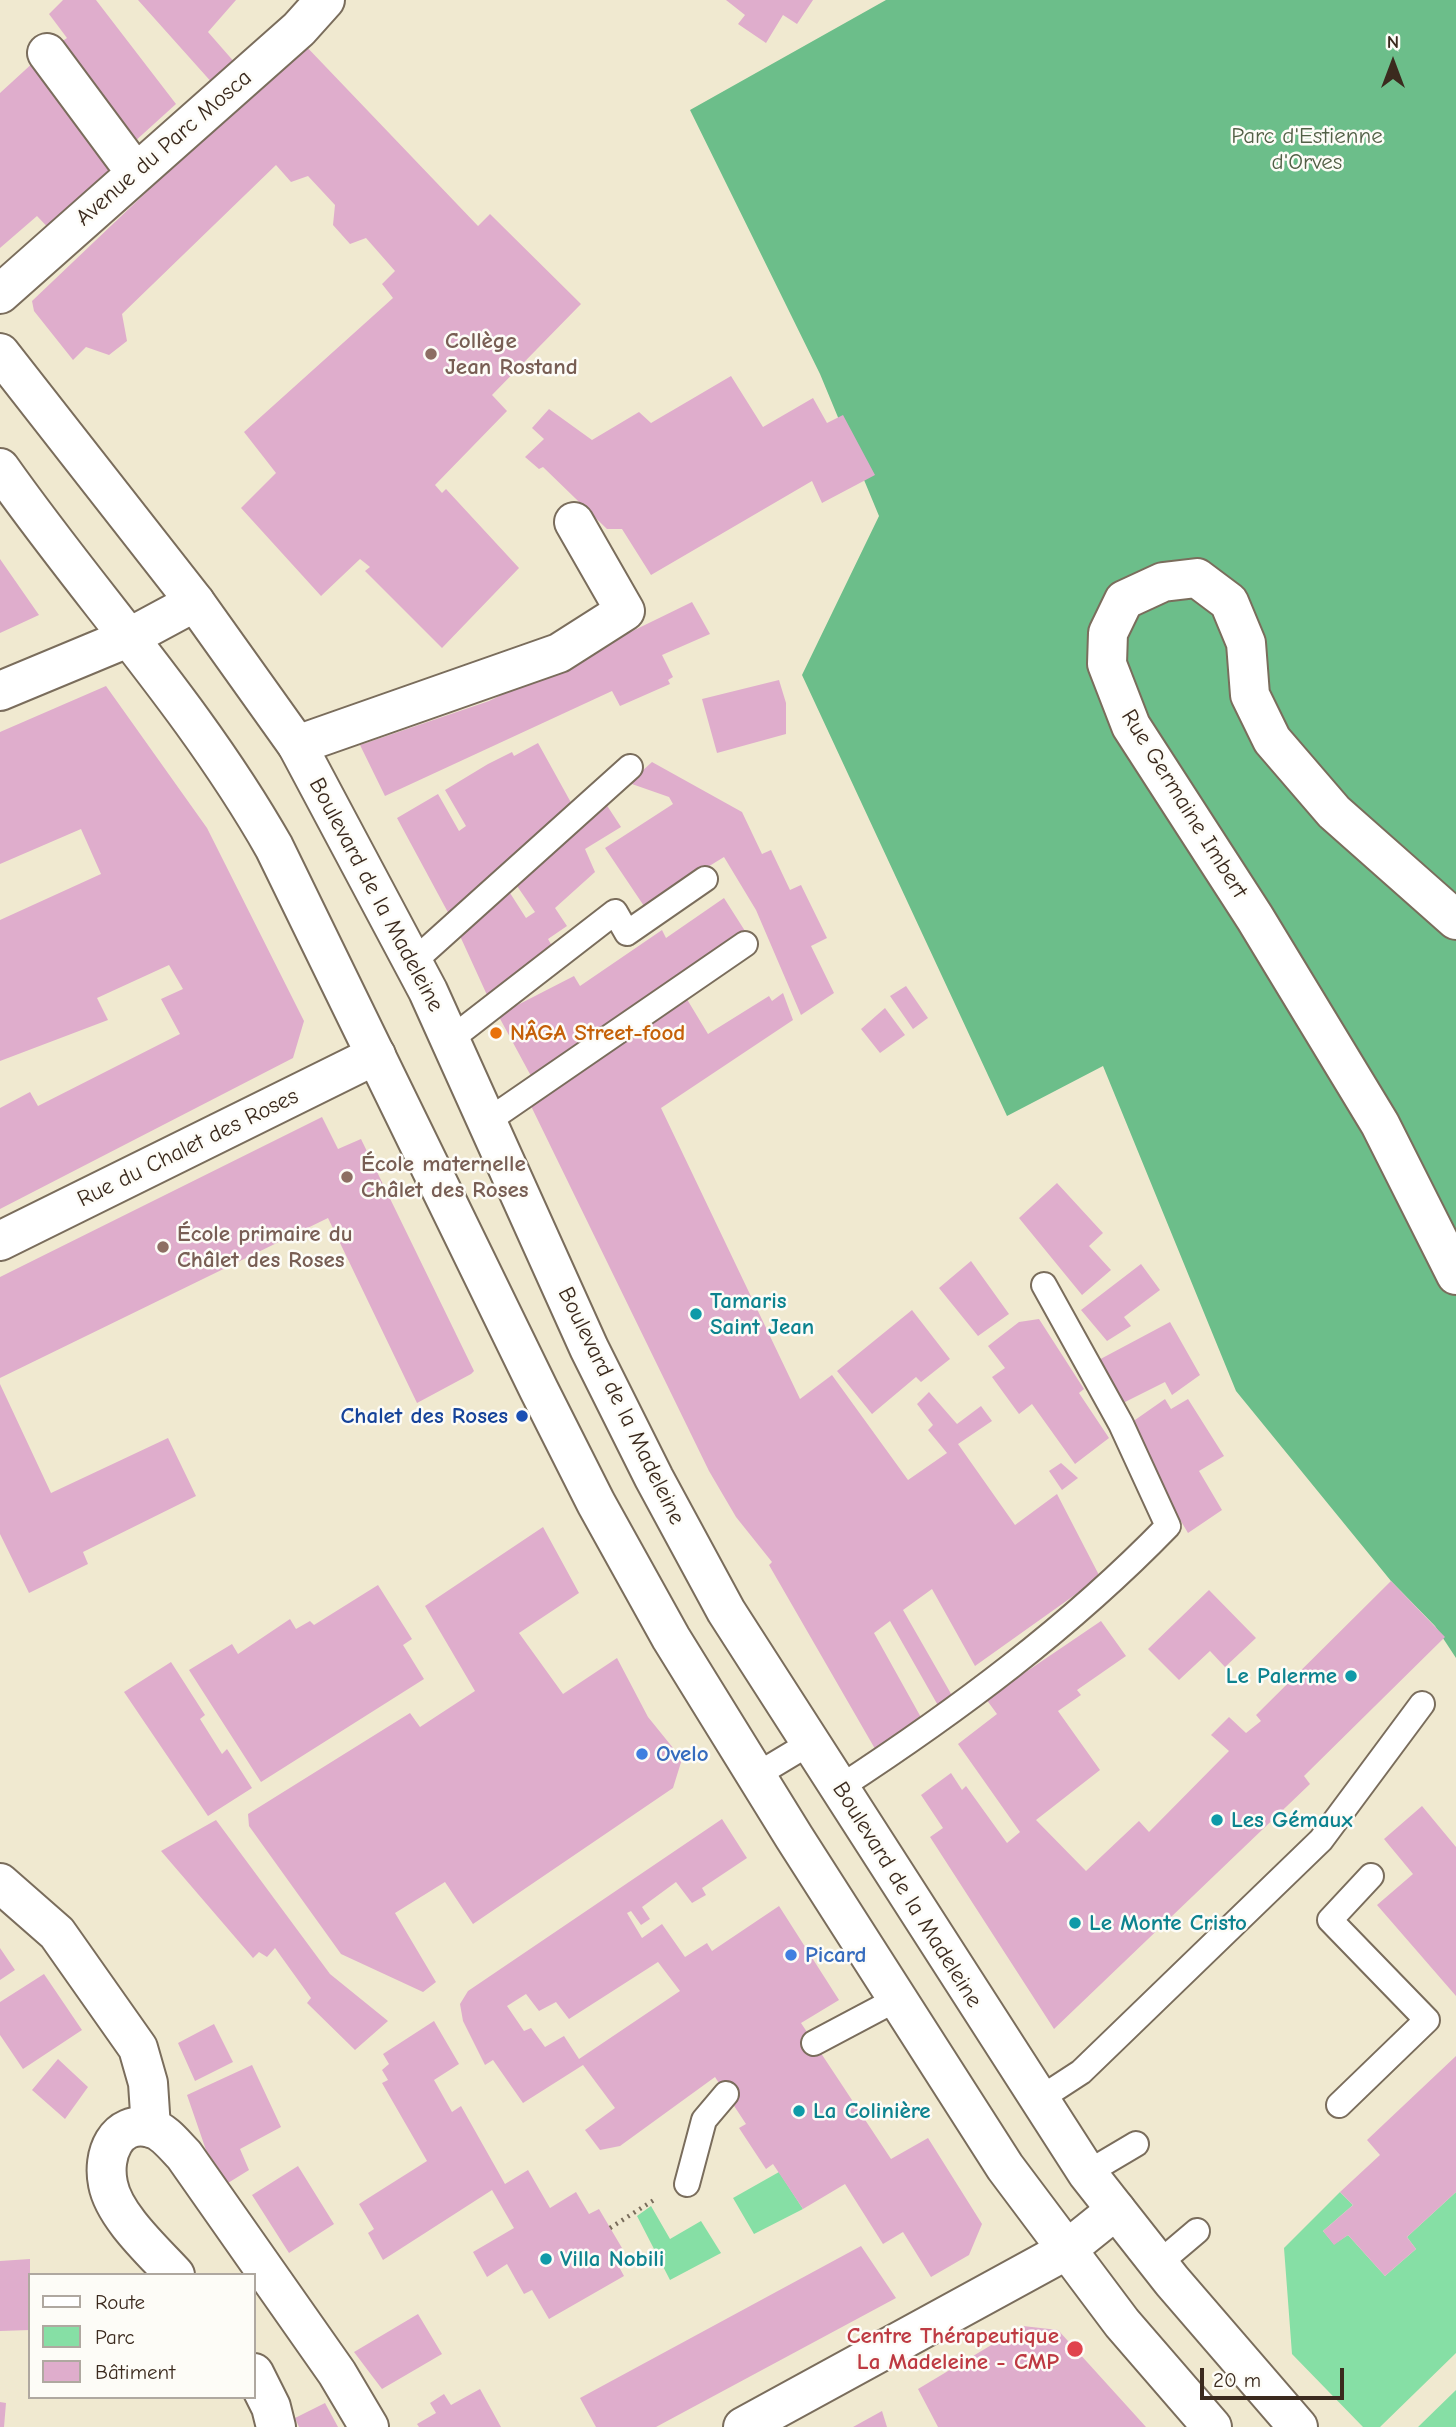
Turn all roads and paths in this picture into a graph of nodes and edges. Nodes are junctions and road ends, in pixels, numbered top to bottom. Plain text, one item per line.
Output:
1 (325, 0) edge
2 (47, 53) dead end
3 (136, 173) junction
4 (0, 294) edge
5 (0, 353) edge
6 (0, 468) edge
7 (574, 522) dead end
8 (195, 602) junction
9 (130, 637) junction
10 (0, 691) edge
11 (297, 745) junction
12 (630, 767) dead end
13 (705, 879) dead end
14 (1456, 920) edge
15 (745, 944) dead end
16 (413, 962) junction
17 (451, 1039) junction
18 (376, 1055) junction
19 (489, 1120) junction
20 (0, 1241) edge
21 (1456, 1275) edge
22 (1044, 1285) dead end
23 (1422, 1704) dead end
24 (810, 1743) junction
25 (755, 1776) junction
26 (839, 1788) junction
27 (1371, 1876) dead end
28 (0, 1882) edge
29 (897, 1999) junction
30 (814, 2043) dead end
31 (726, 2094) dead end
32 (1038, 2100) junction
33 (1339, 2105) dead end
34 (151, 2127) junction
35 (1136, 2144) dead end
36 (1087, 2173) junction
37 (687, 2182) joint
38 (1116, 2210) junction
39 (610, 2228) dead end
40 (1198, 2231) dead end
41 (1065, 2251) junction
42 (1158, 2264) junction
43 (173, 2273) edge
44 (256, 2377) edge
45 (276, 2427) edge
46 (369, 2427) edge
47 (743, 2427) edge
48 (1212, 2427) edge
49 (1298, 2427) edge

1 - 3 street, Avenue du Parc Mosca
2 - 3 street
3 - 4 street, Avenue du Parc Mosca
5 - 8 street, Boulevard de la Madeleine
6 - 9 street
7 - 11 street
8 - 9 street
8 - 11 street, Boulevard de la Madeleine
9 - 10 street
9 - 18 street
11 - 16 street, Boulevard de la Madeleine
12 - 16 lane
13 - 17 lane
14 - 21 street, Rue Germaine Imbert
15 - 19 lane
16 - 17 street, Boulevard de la Madeleine
17 - 19 street, Boulevard de la Madeleine
18 - 20 street, Rue du Chalet des Roses
18 - 25 street
19 - 24 street, Boulevard de la Madeleine
22 - 26 lane
23 - 32 lane
24 - 25 lane
24 - 26 street, Boulevard de la Madeleine
25 - 29 street
26 - 32 street, Boulevard de la Madeleine
27 - 33 lane
28 - 34 street
29 - 30 lane
29 - 41 street
31 - 37 lane
32 - 36 street, Boulevard de la Madeleine
34 - 43 street
34 - 46 street
35 - 36 lane
36 - 38 street, Boulevard de la Madeleine
37 - 39 path
38 - 41 street
38 - 42 street, Boulevard de la Madeleine
40 - 42 lane
41 - 47 street
41 - 48 street
42 - 49 street, Boulevard de la Madeleine
44 - 45 street

